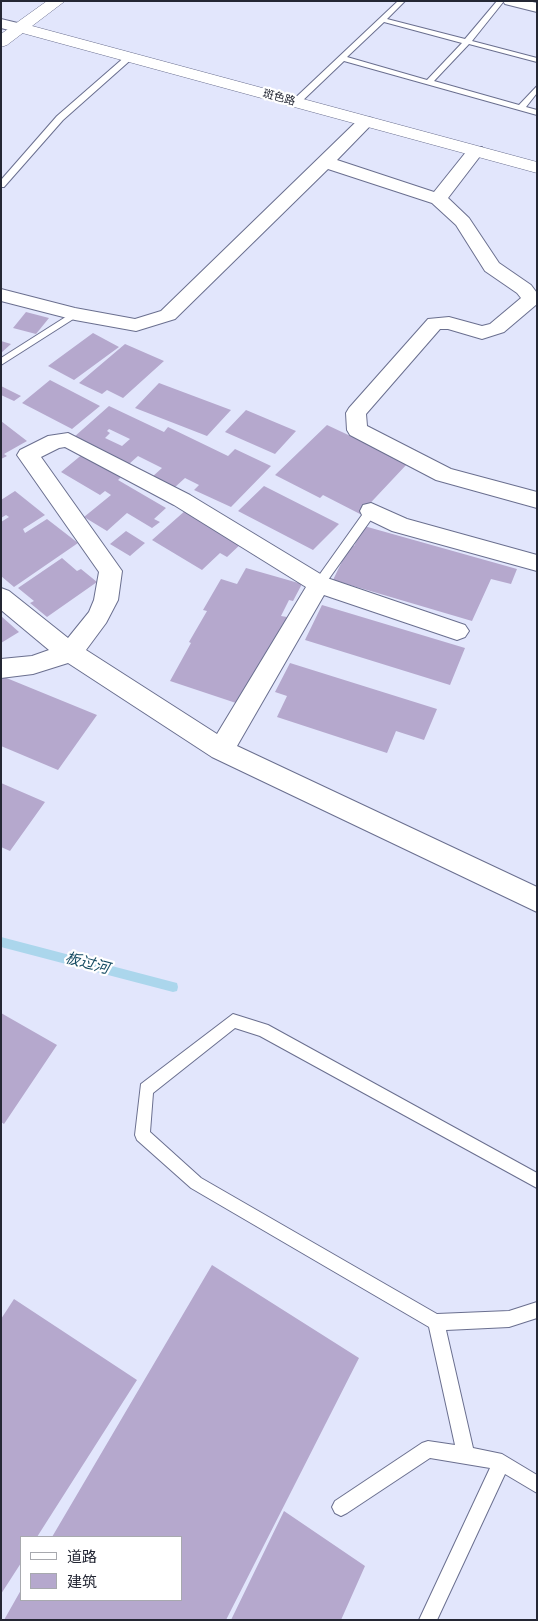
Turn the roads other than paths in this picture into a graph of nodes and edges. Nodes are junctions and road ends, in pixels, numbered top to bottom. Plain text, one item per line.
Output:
1 (34, 1) edge
2 (57, 1) edge
3 (402, 1) edge
4 (500, 1) edge
5 (510, 1) edge
6 (537, 8) edge
7 (383, 20) junction
8 (2, 24) edge
9 (21, 28) junction
10 (1, 42) edge
11 (466, 42) junction
12 (130, 57) junction
13 (342, 58) junction
14 (537, 60) edge
15 (428, 83) junction
16 (537, 88) edge
17 (296, 102) junction
18 (521, 108) junction
19 (537, 113) edge
20 (366, 122) junction
21 (476, 151) junction
22 (325, 162) junction
23 (537, 168) edge
24 (1, 185) edge
25 (438, 199) junction
26 (1, 295) edge
27 (75, 314) junction
28 (1, 362) edge
29 (537, 500) edge
30 (371, 511) joint
31 (537, 563) edge
32 (319, 584) junction
33 (1, 597) edge
34 (457, 631) dead end
35 (71, 652) junction
36 (1, 669) edge
37 (221, 750) junction
38 (537, 900) edge
39 (537, 1182) edge
40 (537, 1310) edge
41 (436, 1322) junction
42 (466, 1455) junction
43 (502, 1462) junction
44 (537, 1485) edge
45 (341, 1506) dead end
46 (428, 1620) edge

1 - 8 street
2 - 9 street
3 - 7 lane
4 - 11 lane
5 - 6 street
7 - 11 lane
7 - 13 lane
8 - 9 street
9 - 10 street
9 - 12 street, 斑色路
11 - 14 lane
11 - 15 lane
12 - 17 street, 斑色路
12 - 24 lane
13 - 15 lane
13 - 17 lane
15 - 18 lane
16 - 18 lane
17 - 20 street, 斑色路
18 - 19 lane
20 - 21 street, 斑色路
20 - 22 street
21 - 23 street, 斑色路
21 - 25 street
22 - 25 street
22 - 27 street
25 - 29 street
26 - 27 street
27 - 28 lane
30 - 31 street
30 - 32 lane
32 - 34 street
32 - 35 street
32 - 37 street
33 - 35 street
35 - 36 street
35 - 37 street
37 - 38 street
39 - 41 lane
40 - 41 lane
41 - 42 lane
42 - 43 lane
42 - 45 lane
43 - 44 lane
43 - 46 lane

